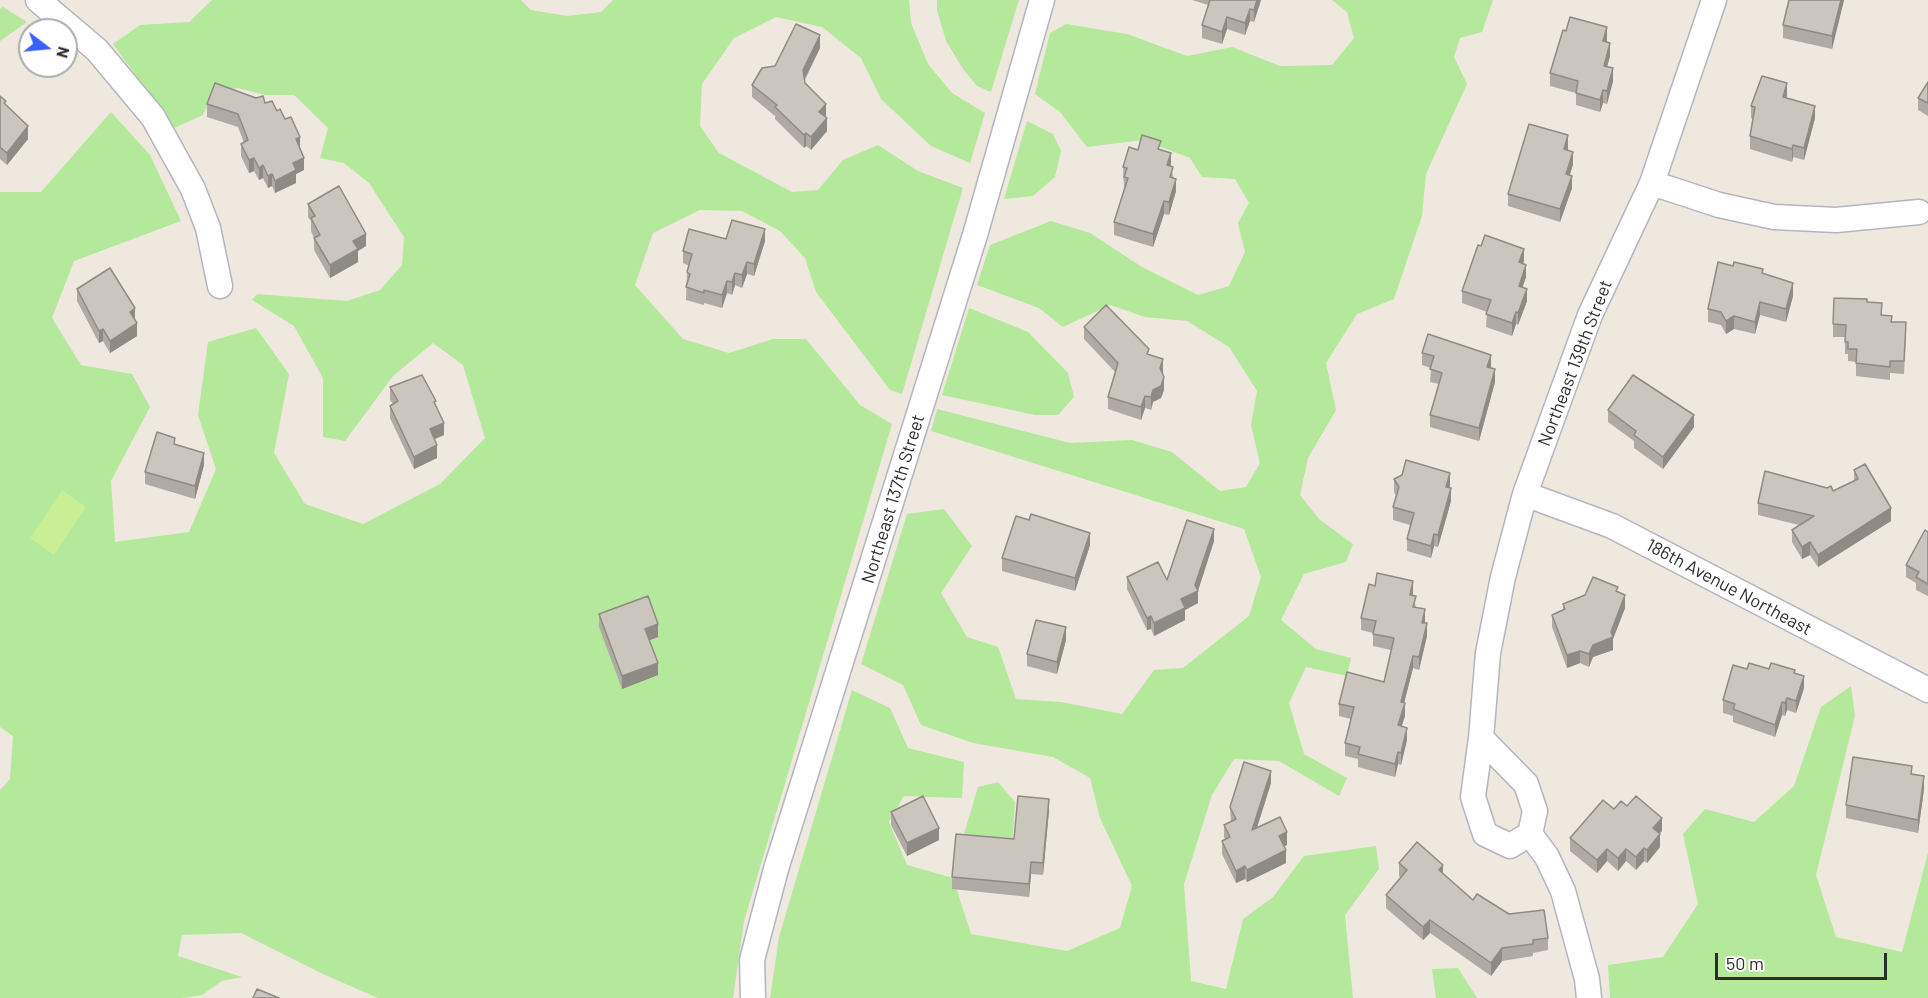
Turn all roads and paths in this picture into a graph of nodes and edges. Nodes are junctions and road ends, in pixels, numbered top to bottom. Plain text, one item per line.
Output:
1 (38, 0) edge
2 (1042, 0) edge
3 (1714, 0) edge
4 (1652, 183) junction
5 (1919, 212) dead end
6 (220, 286) dead end
7 (1525, 494) junction
8 (1928, 690) edge
9 (1481, 738) junction
10 (1530, 834) junction
11 (753, 998) edge
12 (1589, 998) edge

1 - 6 street
2 - 11 street, Northeast 137th Street
3 - 4 street, Northeast 139th Street
4 - 5 street
4 - 7 street, Northeast 139th Street
7 - 8 street, 186th Avenue Northeast
7 - 9 street, Northeast 139th Street
9 - 10 street
9 - 10 street, Northeast 139th Street
10 - 12 street

